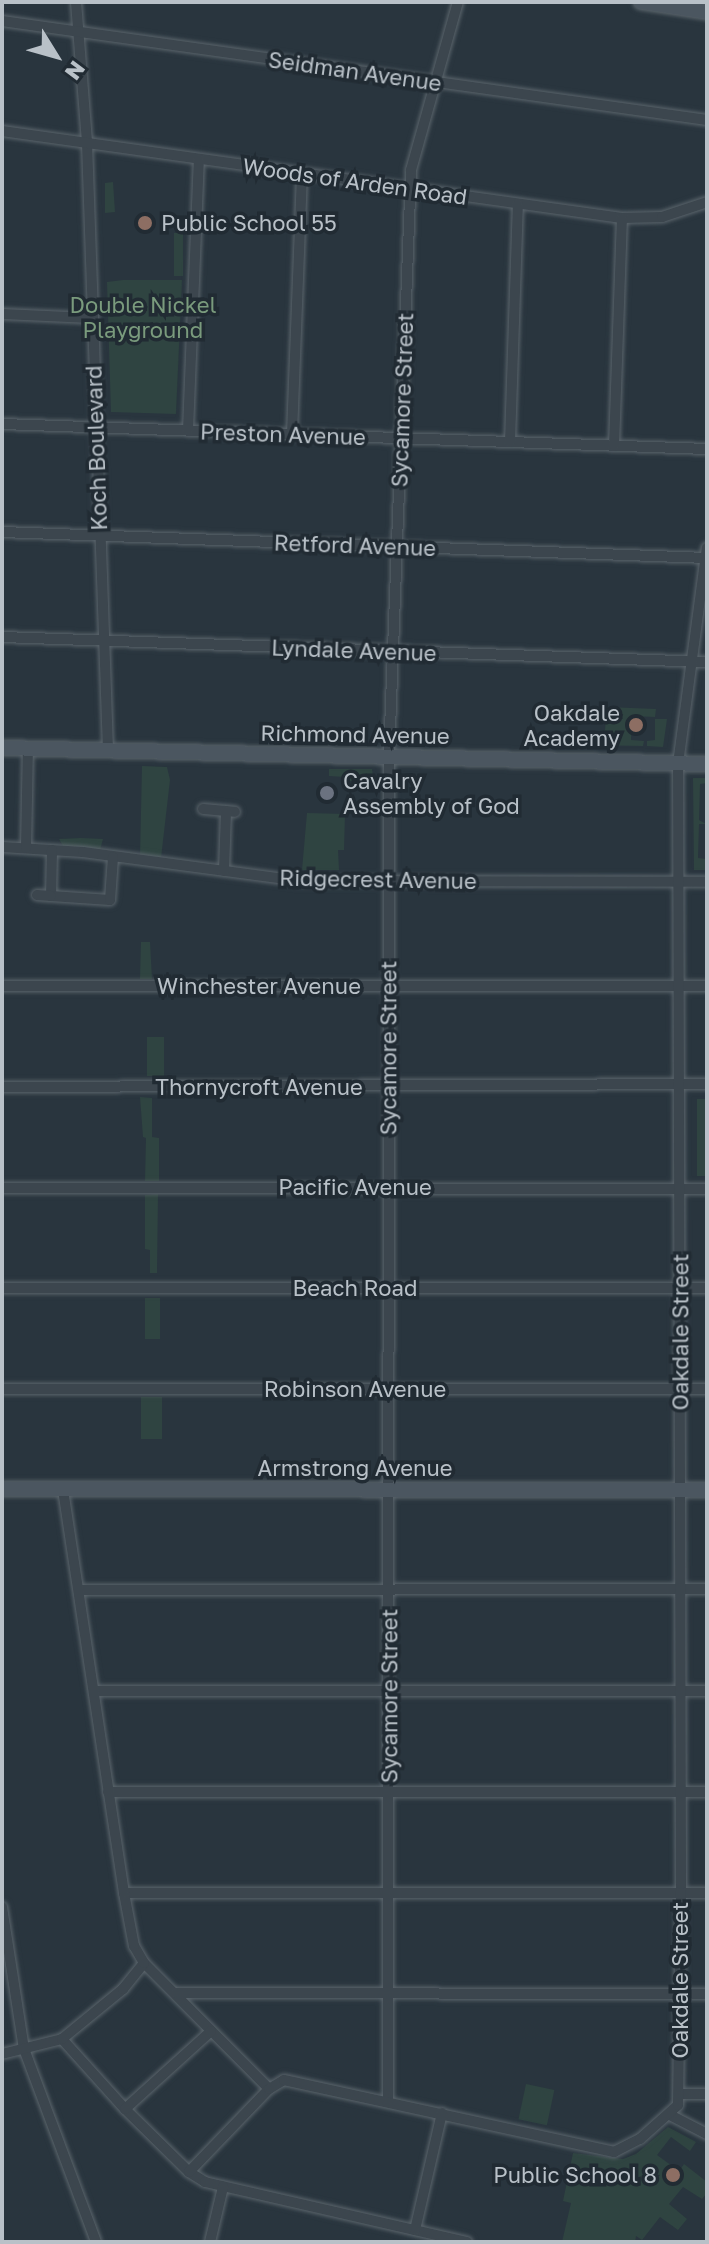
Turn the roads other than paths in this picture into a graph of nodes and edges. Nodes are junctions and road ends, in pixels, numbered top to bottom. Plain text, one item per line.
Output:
1 (76, 2) edge
2 (458, 2) edge
3 (641, 2) edge
4 (666, 4) edge
5 (707, 12) edge
6 (2, 21) edge
7 (78, 32) junction
8 (436, 82) junction
9 (707, 120) edge
10 (2, 131) edge
11 (87, 143) junction
12 (199, 159) junction
13 (302, 173) junction
14 (410, 188) junction
15 (707, 202) edge
16 (518, 204) junction
17 (622, 218) junction
18 (2, 314) edge
19 (91, 318) junction
20 (2, 424) edge
21 (95, 427) junction
22 (188, 430) junction
23 (292, 434) junction
24 (401, 438) junction
25 (510, 442) junction
26 (614, 446) junction
27 (707, 449) edge
28 (2, 532) edge
29 (99, 536) junction
30 (397, 547) junction
31 (706, 555) edge
32 (2, 637) edge
33 (104, 641) junction
34 (393, 651) junction
35 (691, 662) junction
36 (707, 662) edge
37 (2, 748) edge
38 (28, 748) junction
39 (108, 750) junction
40 (389, 756) junction
41 (678, 764) junction
42 (707, 764) edge
43 (203, 809) dead end
44 (2, 847) edge
45 (26, 848) junction
46 (52, 850) junction
47 (113, 857) junction
48 (224, 871) junction
49 (387, 881) junction
50 (680, 882) junction
51 (707, 882) edge
52 (37, 895) dead end
53 (51, 896) junction
54 (2, 986) edge
55 (388, 986) junction
56 (680, 986) junction
57 (707, 986) edge
58 (707, 1084) edge
59 (2, 1087) edge
60 (388, 1087) junction
61 (680, 1087) junction
62 (389, 1187) junction
63 (2, 1188) edge
64 (681, 1188) junction
65 (707, 1189) edge
66 (2, 1288) edge
67 (389, 1288) junction
68 (707, 1288) edge
69 (679, 1289) junction
70 (2, 1389) edge
71 (389, 1389) junction
72 (680, 1389) junction
73 (707, 1389) edge
74 (63, 1488) junction
75 (2, 1489) edge
76 (389, 1490) junction
77 (680, 1490) junction
78 (707, 1490) edge
79 (679, 1589) junction
80 (707, 1589) edge
81 (79, 1590) junction
82 (389, 1590) junction
83 (94, 1691) junction
84 (707, 1691) edge
85 (389, 1692) junction
86 (679, 1692) junction
87 (108, 1792) junction
88 (389, 1792) junction
89 (680, 1792) junction
90 (707, 1792) edge
91 (124, 1893) junction
92 (389, 1893) junction
93 (681, 1893) junction
94 (707, 1893) edge
95 (2, 1907) edge
96 (144, 1963) junction
97 (176, 1993) junction
98 (389, 1994) junction
99 (680, 1994) junction
100 (707, 1994) edge
101 (211, 2031) junction
102 (62, 2039) junction
103 (24, 2049) junction
104 (2, 2054) edge
105 (269, 2089) junction
106 (680, 2094) junction
107 (707, 2094) edge
108 (388, 2100) junction
109 (125, 2109) junction
110 (442, 2113) junction
111 (670, 2115) junction
112 (707, 2134) edge
113 (189, 2172) junction
114 (223, 2187) junction
115 (415, 2230) junction
116 (96, 2242) edge
117 (210, 2242) edge
118 (467, 2242) edge

1 - 7 street, Koch Boulevard
2 - 8 street, Sycamore Street
3 - 4 street
4 - 5 street
6 - 7 street, Seidman Avenue
7 - 8 street, Seidman Avenue
7 - 11 street, Koch Boulevard
8 - 9 street, Seidman Avenue
8 - 14 street, Sycamore Street
10 - 11 street, Woods of Arden Road
11 - 12 street, Woods of Arden Road
11 - 19 street, Koch Boulevard
12 - 13 street, Woods of Arden Road
12 - 22 street
13 - 14 street, Woods of Arden Road
13 - 23 street
14 - 16 street, Woods of Arden Road
14 - 24 street, Sycamore Street
15 - 17 street, Woods of Arden Road
16 - 17 street, Woods of Arden Road
16 - 25 street
17 - 26 street
18 - 19 street
19 - 21 street, Koch Boulevard
20 - 21 street, Preston Avenue
21 - 22 street, Preston Avenue
21 - 29 street, Koch Boulevard
22 - 23 street, Preston Avenue
23 - 24 street, Preston Avenue
24 - 25 street, Preston Avenue
24 - 30 street, Sycamore Street
25 - 26 street, Preston Avenue
26 - 27 street, Preston Avenue
28 - 29 street, Retford Avenue
29 - 30 street, Retford Avenue
29 - 33 street, Koch Boulevard
30 - 31 street, Retford Avenue
30 - 34 street, Sycamore Street
31 - 35 street, Oakdale Street
32 - 33 street, Lyndale Avenue
33 - 34 street, Lyndale Avenue
33 - 39 street, Koch Boulevard
34 - 35 street, Lyndale Avenue
34 - 40 street, Sycamore Street
35 - 36 street, Lyndale Avenue
35 - 41 street, Oakdale Street
37 - 38 street, Richmond Avenue
38 - 39 street, Richmond Avenue
38 - 45 street
39 - 40 street, Richmond Avenue
40 - 41 street, Richmond Avenue
40 - 49 street, Sycamore Street
41 - 42 street, Richmond Avenue
41 - 50 street, Oakdale Street
43 - 48 street
44 - 45 street, Ridgecrest Avenue
45 - 46 street, Ridgecrest Avenue
46 - 47 street, Ridgecrest Avenue
46 - 53 street
47 - 48 street, Ridgecrest Avenue
47 - 53 street
48 - 49 street, Ridgecrest Avenue
49 - 50 street, Ridgecrest Avenue
49 - 55 street, Sycamore Street
50 - 51 street, Ridgecrest Avenue
50 - 56 street, Oakdale Street
52 - 53 street
54 - 55 street, Winchester Avenue
55 - 56 street, Winchester Avenue
55 - 60 street, Sycamore Street
56 - 57 street, Winchester Avenue
56 - 61 street, Oakdale Street
58 - 61 street, Thornycroft Avenue
59 - 60 street, Thornycroft Avenue
60 - 61 street, Thornycroft Avenue
60 - 62 street, Sycamore Street
61 - 64 street, Oakdale Street
62 - 63 street, Pacific Avenue
62 - 64 street, Pacific Avenue
62 - 67 street, Sycamore Street
64 - 65 street, Pacific Avenue
64 - 69 street, Oakdale Street
66 - 67 street, Beach Road
67 - 69 street, Beach Road
67 - 71 street, Sycamore Street
68 - 69 street, Beach Road
69 - 72 street, Oakdale Street
70 - 71 street, Robinson Avenue
71 - 72 street, Robinson Avenue
71 - 76 street, Sycamore Street
72 - 73 street, Robinson Avenue
72 - 77 street, Oakdale Street
74 - 75 street, Armstrong Avenue
74 - 76 street, Armstrong Avenue
74 - 81 street
76 - 77 street, Armstrong Avenue
76 - 82 street, Sycamore Street
77 - 78 street, Armstrong Avenue
77 - 79 street, Oakdale Street
79 - 80 street
79 - 82 street
79 - 86 street, Oakdale Street
81 - 82 street
81 - 83 street
82 - 85 street, Sycamore Street
83 - 85 street
83 - 87 street
84 - 86 street
85 - 86 street
85 - 88 street, Sycamore Street
86 - 89 street, Oakdale Street
87 - 88 street
87 - 91 street
88 - 89 street
88 - 92 street, Sycamore Street
89 - 90 street
89 - 93 street, Oakdale Street
91 - 92 street
91 - 96 street
92 - 93 street
92 - 98 street, Sycamore Street
93 - 94 street
93 - 99 street, Oakdale Street
95 - 103 street
96 - 97 street
96 - 102 street
97 - 98 street
97 - 101 street
98 - 99 street
98 - 108 street, Sycamore Street
99 - 100 street
99 - 106 street, Oakdale Street
101 - 105 street
101 - 109 street
102 - 103 street
102 - 109 street
103 - 104 street
103 - 116 street
105 - 108 street
105 - 113 street
106 - 107 street
106 - 111 street, Oakdale Street
108 - 110 street
109 - 113 street
110 - 111 street
110 - 115 street
111 - 112 street
113 - 114 street
114 - 115 street
114 - 117 street
115 - 118 street

